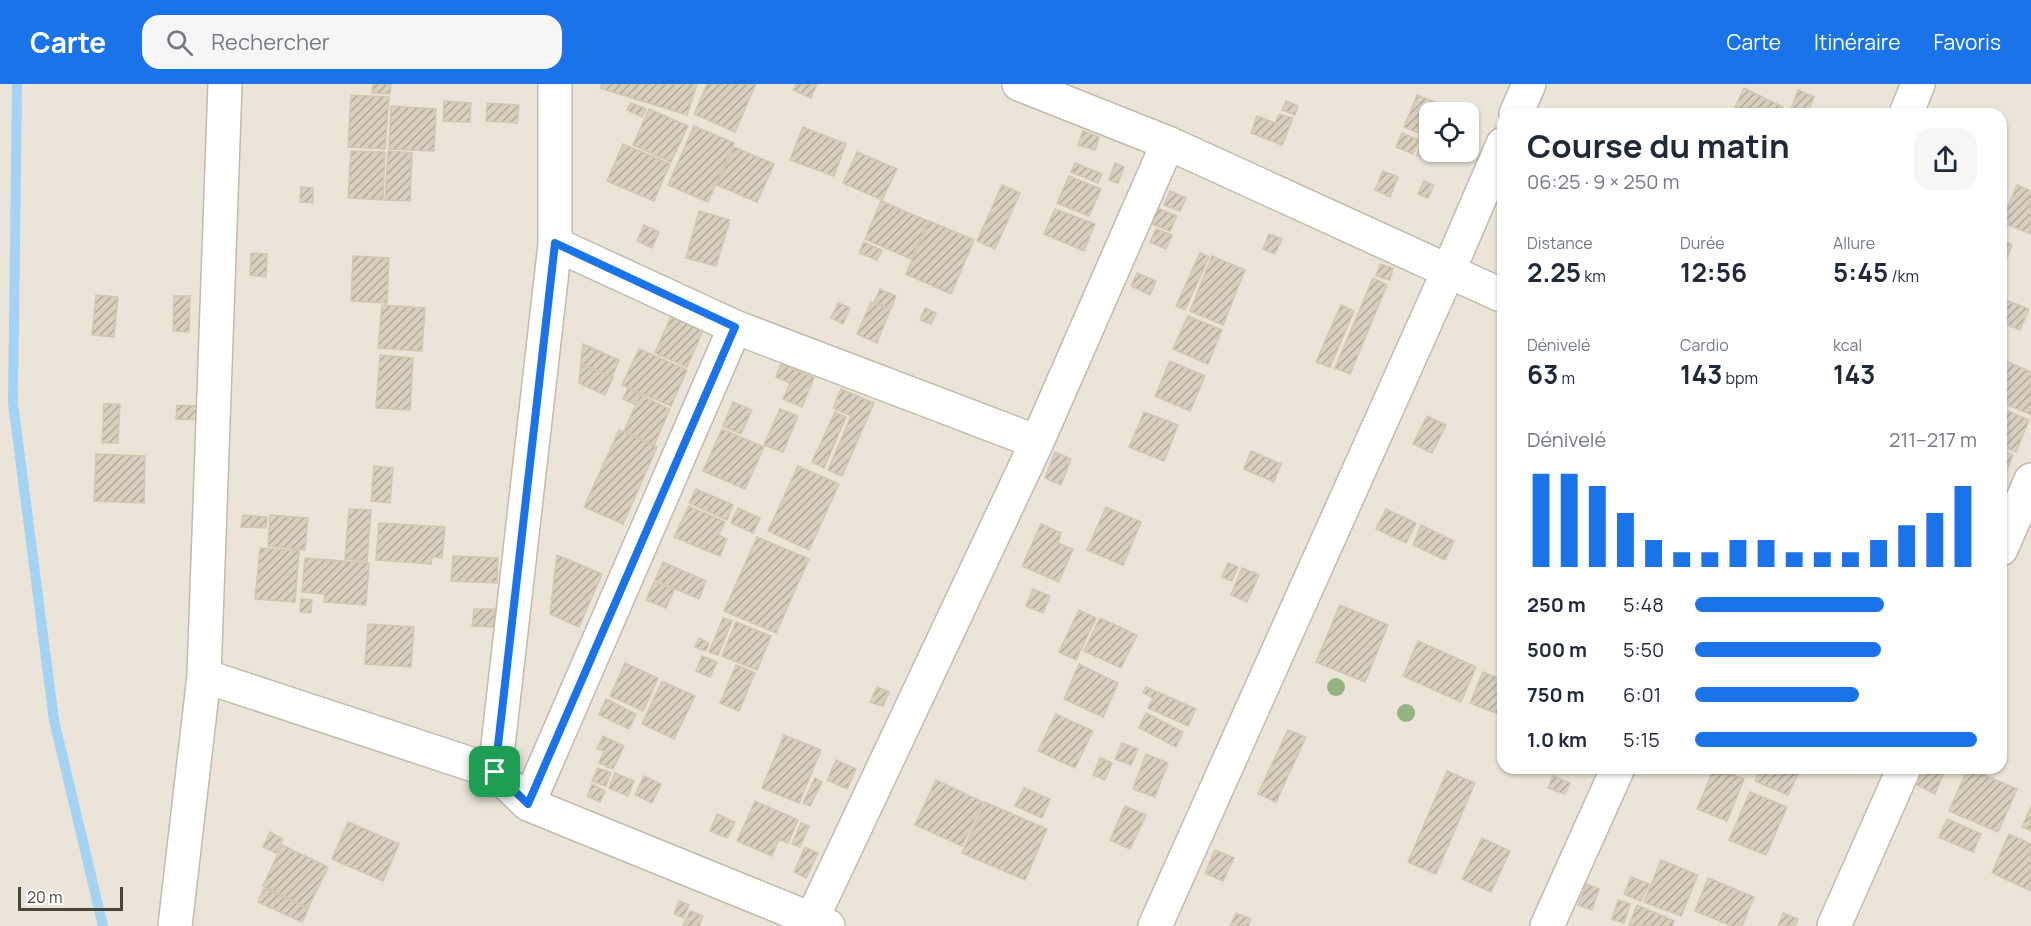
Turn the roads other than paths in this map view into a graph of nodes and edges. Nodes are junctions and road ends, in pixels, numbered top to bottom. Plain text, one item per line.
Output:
1 (225, 84) edge
2 (555, 84) edge
3 (1019, 84) edge
4 (1529, 84) edge
5 (1918, 84) edge
6 (1519, 108) edge
7 (1908, 108) edge
8 (1168, 144) junction
9 (1497, 158) edge
10 (555, 243) junction
11 (1448, 272) junction
12 (1497, 293) edge
13 (735, 327) junction
14 (1037, 442) junction
15 (2031, 480) edge
16 (2016, 518) edge
17 (2007, 537) edge
18 (204, 676) junction
19 (495, 772) junction
20 (1615, 774) edge
21 (1901, 774) edge
22 (528, 804) junction
23 (820, 923) edge
24 (175, 926) edge
25 (1155, 926) edge
26 (1547, 926) edge
27 (1834, 926) edge

1 - 18 street
2 - 10 street
3 - 8 street
4 - 6 street
5 - 7 street
8 - 11 street
8 - 14 street
9 - 11 street
10 - 13 street
10 - 19 street
11 - 12 street
11 - 25 street
13 - 14 street
13 - 22 street
14 - 23 street
15 - 16 street
16 - 17 street
18 - 19 street
18 - 24 street
19 - 22 street
20 - 26 street
21 - 27 street
22 - 23 street

